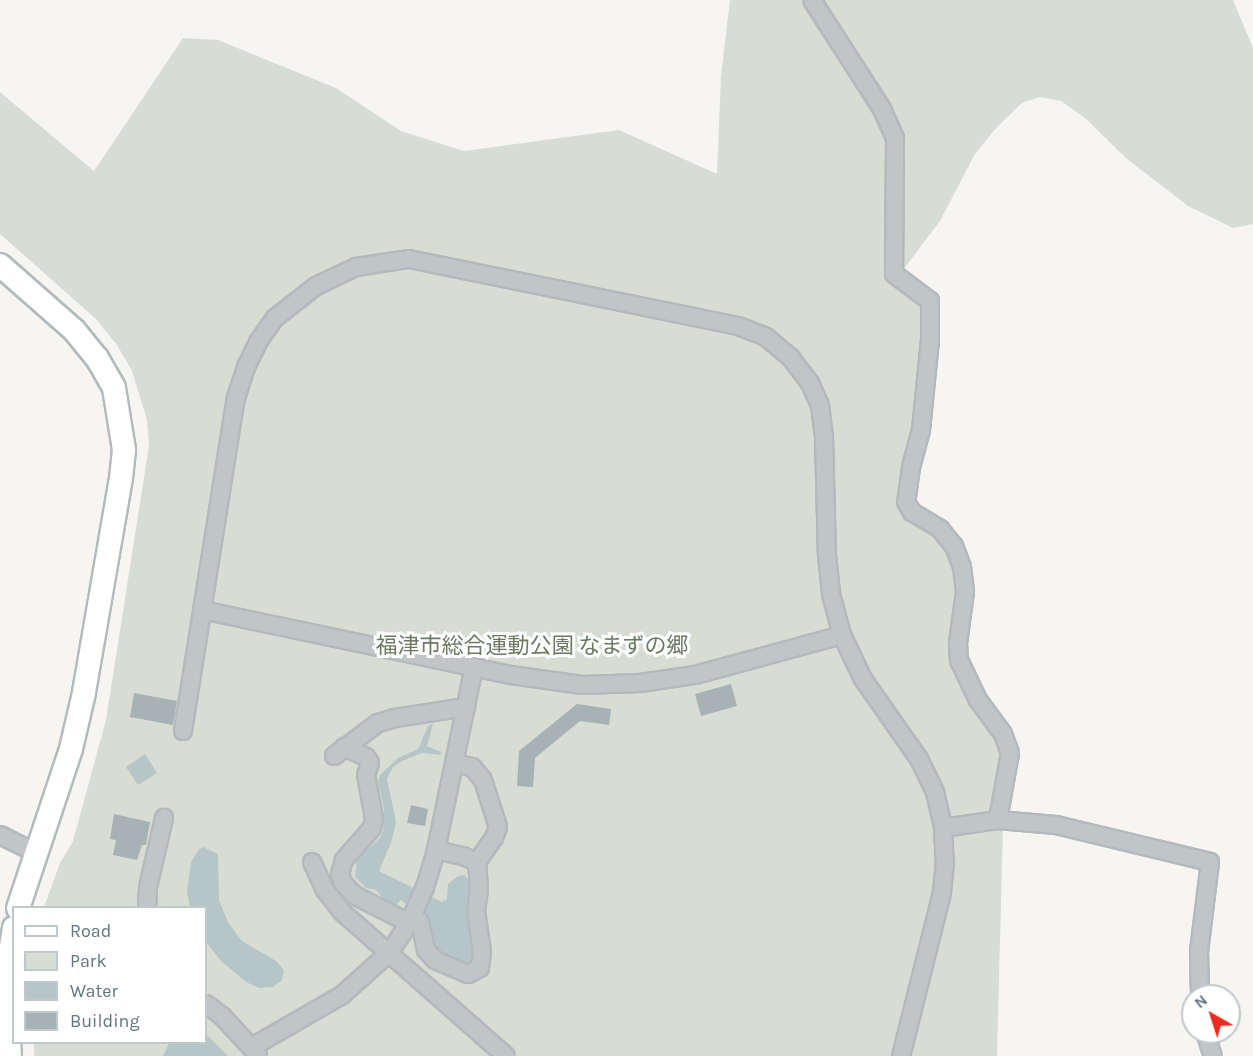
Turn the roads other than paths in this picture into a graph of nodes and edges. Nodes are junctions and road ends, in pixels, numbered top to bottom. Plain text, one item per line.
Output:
1 (812, 0) edge
2 (0, 265) edge
3 (202, 610) junction
4 (842, 635) junction
5 (474, 668) junction
6 (466, 707) junction
7 (183, 731) dead end
8 (454, 763) junction
9 (164, 818) dead end
10 (998, 820) junction
11 (943, 828) junction
12 (0, 835) edge
13 (436, 850) junction
14 (36, 853) junction
15 (312, 862) dead end
16 (477, 862) junction
17 (19, 906) edge
18 (147, 906) edge
19 (411, 919) junction
20 (12, 940) edge
21 (388, 953) junction
22 (1199, 984) edge
23 (207, 1005) edge
24 (255, 1051) edge
25 (10, 1056) edge
26 (507, 1056) edge
27 (900, 1056) edge

1 - 10 street
2 - 14 street
3 - 4 street
3 - 5 street
3 - 7 street
4 - 5 street
4 - 11 street
5 - 6 street
6 - 8 street
6 - 19 street
8 - 13 street
8 - 16 street
9 - 18 street
10 - 11 street
10 - 22 street
11 - 27 street
12 - 14 street
13 - 16 street
13 - 19 street
14 - 17 street
15 - 21 street
16 - 19 street
19 - 21 street
20 - 25 street
21 - 24 street
21 - 26 street
23 - 24 street

